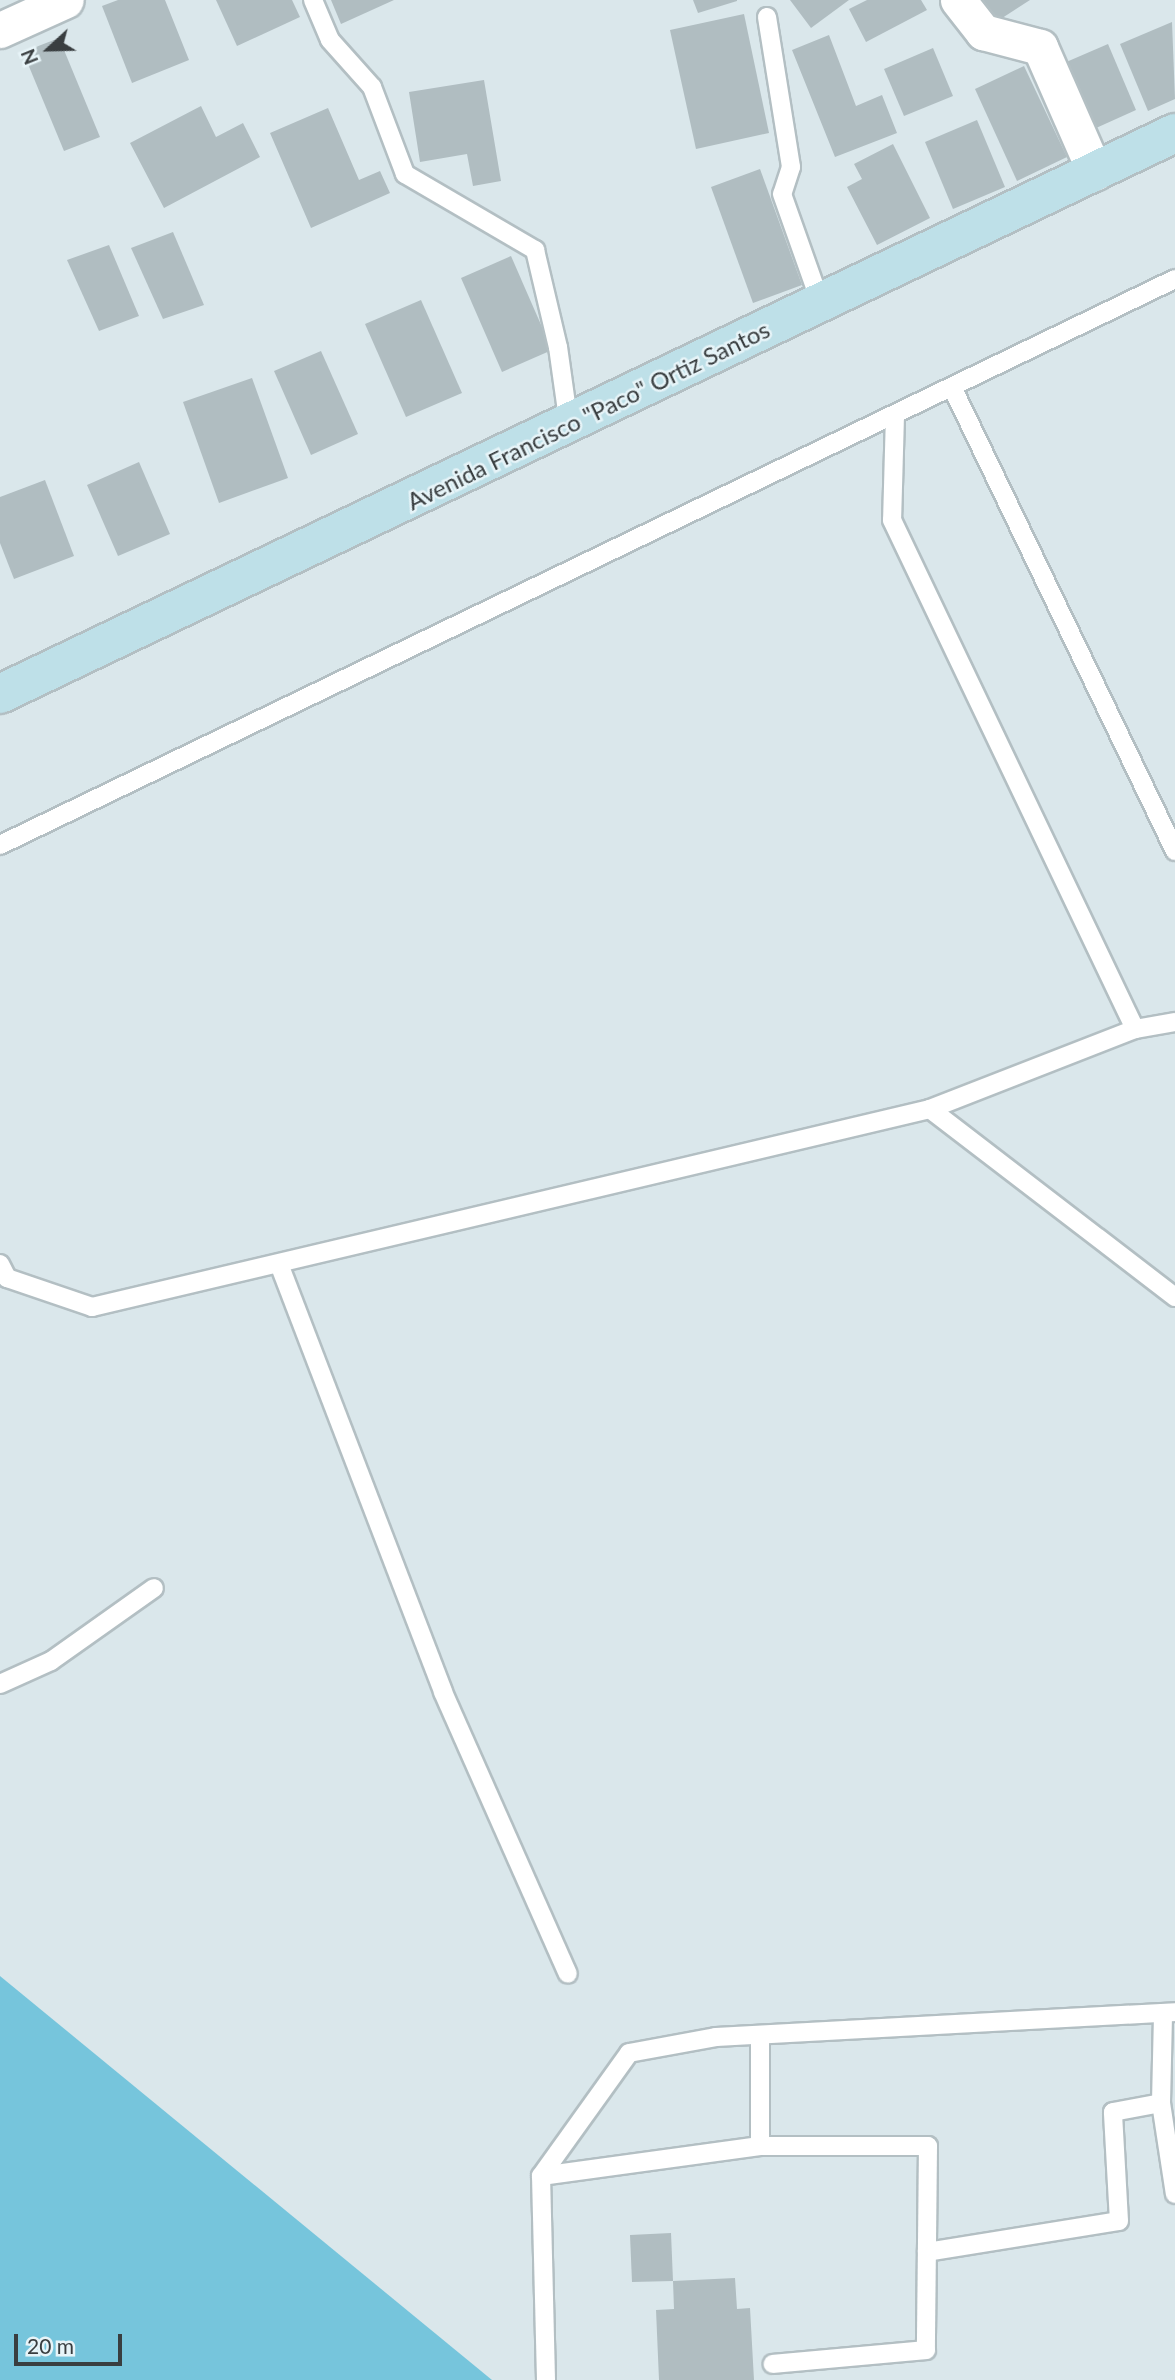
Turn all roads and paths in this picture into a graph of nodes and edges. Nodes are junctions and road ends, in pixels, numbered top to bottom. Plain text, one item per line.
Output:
1 (66, 0) edge
2 (313, 0) edge
3 (958, 0) edge
4 (767, 16) dead end
5 (0, 30) edge
6 (1175, 133) edge
7 (1096, 172) junction
8 (1175, 279) edge
9 (821, 304) junction
10 (952, 387) junction
11 (895, 415) junction
12 (569, 425) junction
13 (0, 694) edge
14 (0, 845) edge
15 (1175, 851) edge
16 (1175, 1022) edge
17 (1135, 1030) junction
18 (930, 1109) junction
19 (0, 1264) edge
20 (279, 1264) junction
21 (1175, 1297) edge
22 (154, 1588) dead end
23 (0, 1684) edge
24 (568, 1974) dead end
25 (1169, 2013) edge
26 (760, 2035) junction
27 (1161, 2104) junction
28 (760, 2146) junction
29 (541, 2176) junction
30 (1175, 2194) edge
31 (926, 2252) junction
32 (773, 2364) dead end
33 (546, 2380) edge

1 - 5 street
2 - 12 lane
3 - 7 street
4 - 9 lane
6 - 7 street, Avenida Francisco "Paco" Ortiz Santos
7 - 9 street, Avenida Francisco "Paco" Ortiz Santos
8 - 10 lane
9 - 12 street, Avenida Francisco "Paco" Ortiz Santos
10 - 11 lane
10 - 15 lane
11 - 14 lane
11 - 17 lane
12 - 13 street, Avenida Francisco "Paco" Ortiz Santos
16 - 17 lane
17 - 18 lane
18 - 20 lane
18 - 21 lane
19 - 20 lane
20 - 24 lane
22 - 23 lane
25 - 26 lane
25 - 27 lane
26 - 28 lane
26 - 29 lane
27 - 30 lane
27 - 31 lane
28 - 29 lane
28 - 31 lane
29 - 33 lane
31 - 32 lane

